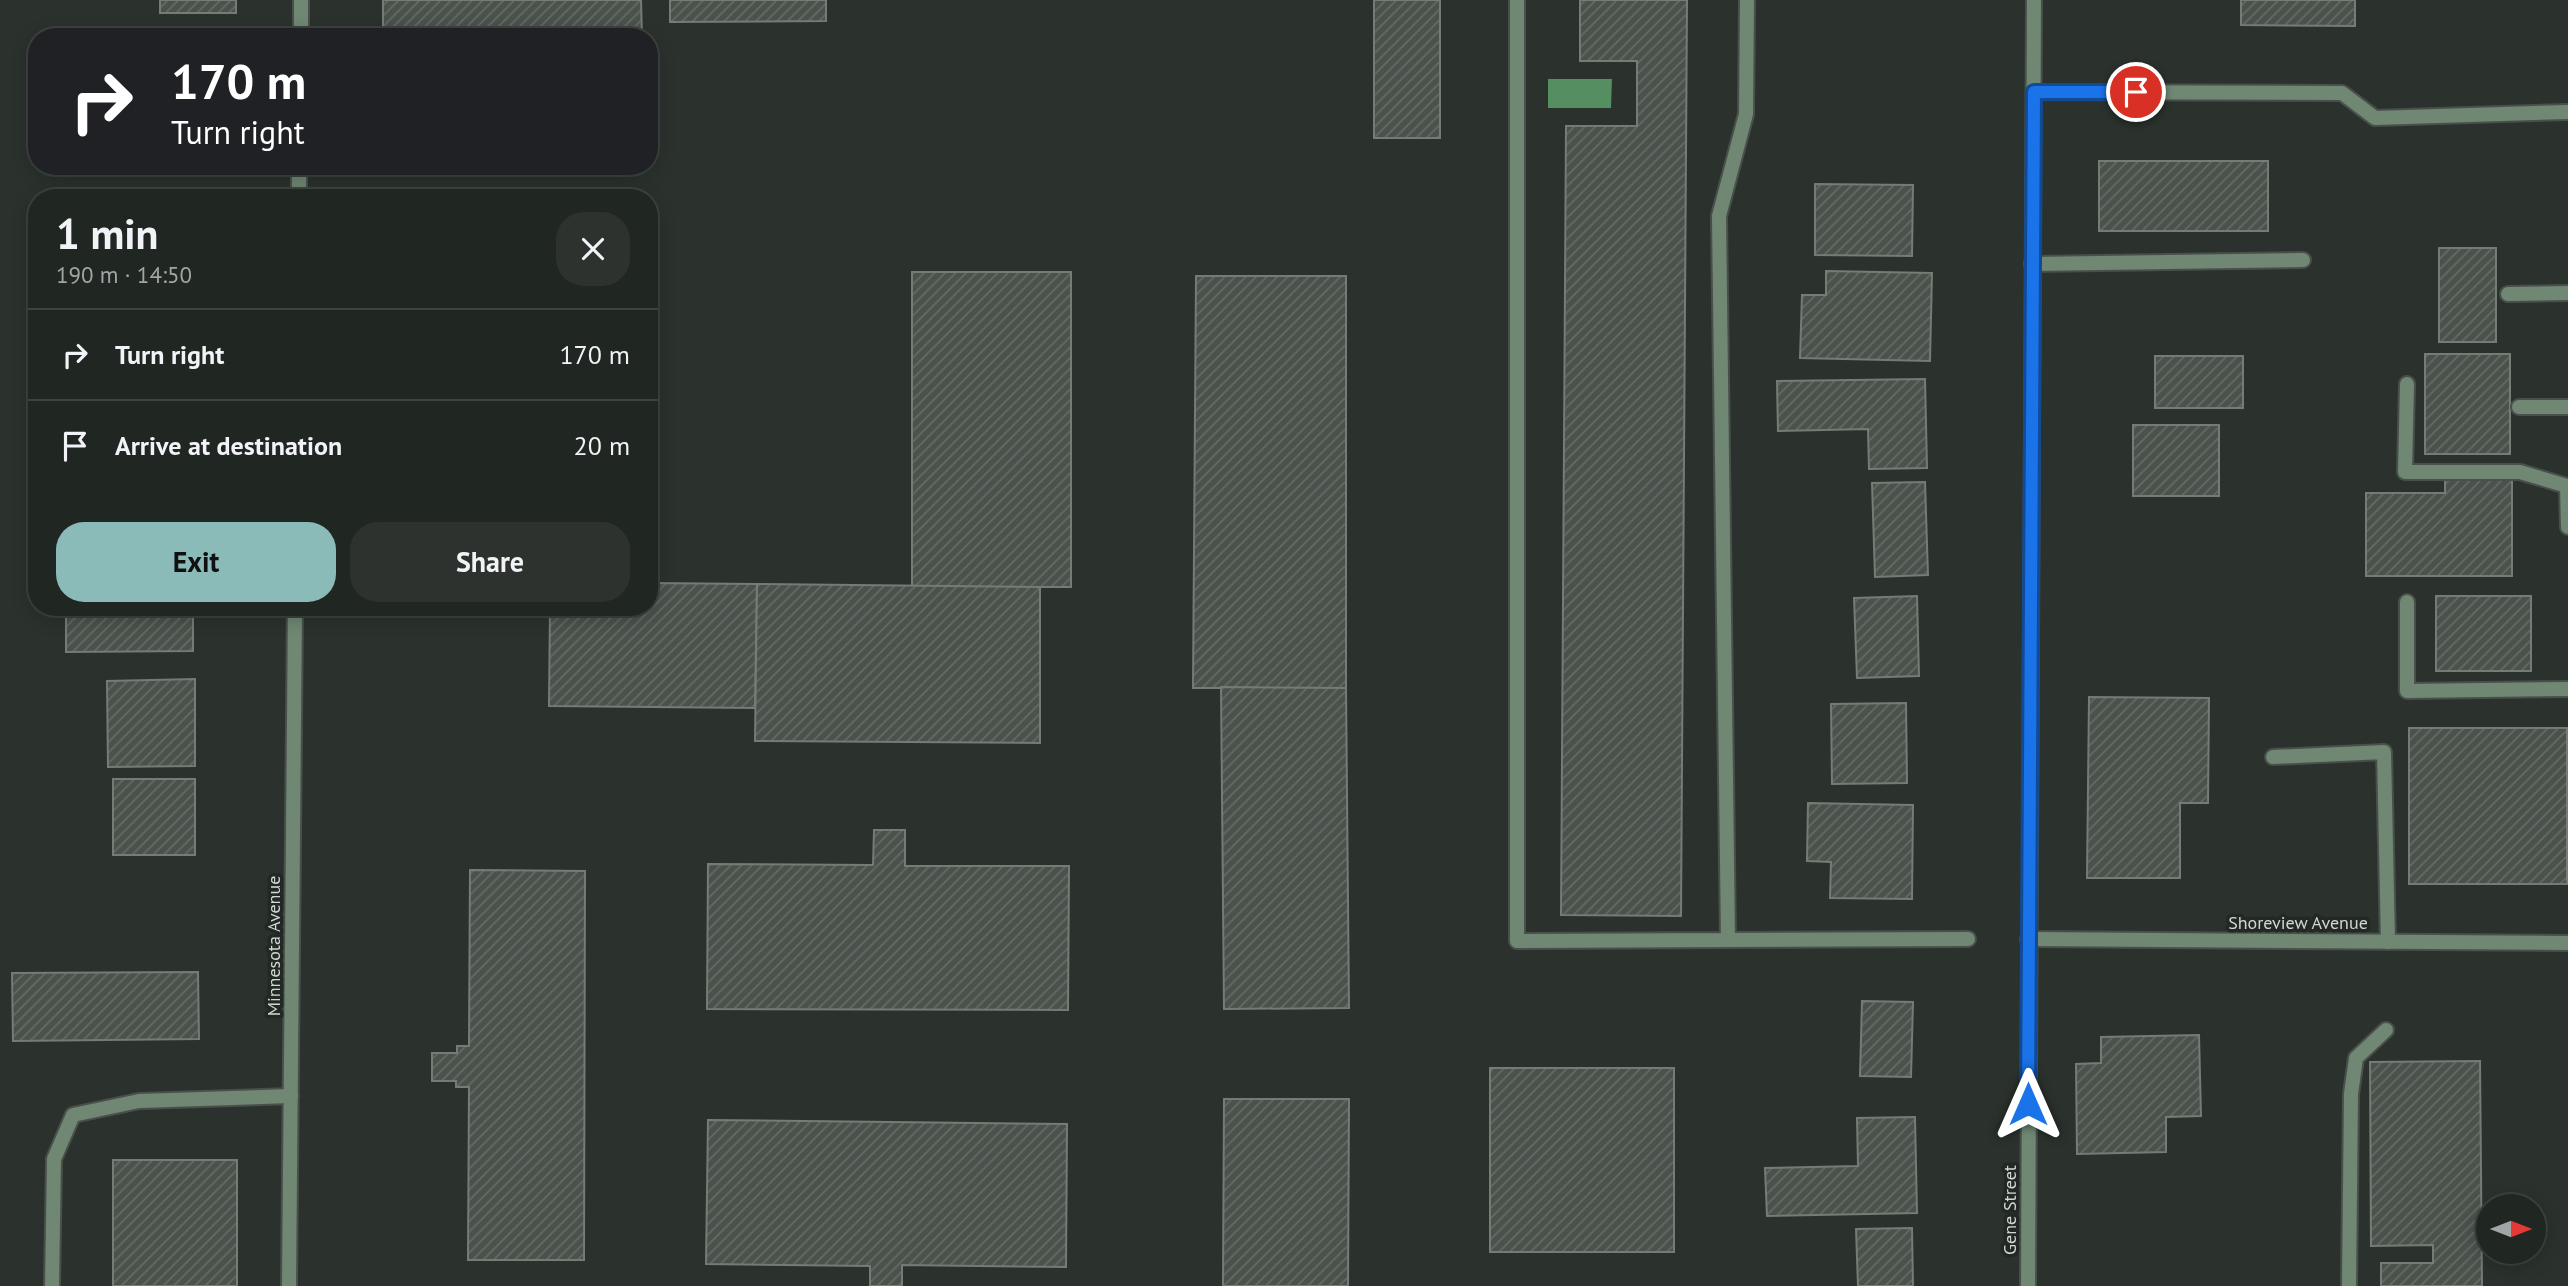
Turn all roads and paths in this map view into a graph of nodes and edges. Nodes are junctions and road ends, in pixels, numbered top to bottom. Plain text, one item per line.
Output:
1 (301, 0) edge
2 (1517, 0) edge
3 (1747, 0) edge
4 (2034, 0) edge
5 (300, 28) edge
6 (2034, 92) junction
7 (2568, 113) edge
8 (2303, 260) dead end
9 (2032, 264) junction
10 (2568, 293) edge
11 (2508, 294) dead end
12 (2407, 384) dead end
13 (2519, 407) dead end
14 (2568, 407) edge
15 (2568, 527) edge
16 (2407, 602) dead end
17 (295, 616) edge
18 (2568, 689) edge
19 (2273, 757) dead end
20 (1968, 939) dead end
21 (2028, 939) junction
22 (1728, 940) junction
23 (2388, 942) junction
24 (2568, 943) edge
25 (2386, 1030) dead end
26 (291, 1096) junction
27 (52, 1286) edge
28 (289, 1286) edge
29 (2028, 1286) edge
30 (2349, 1286) edge

1 - 5 street
2 - 22 street
3 - 22 street
4 - 6 street, Gene Street
6 - 7 street
6 - 9 street, Gene Street
8 - 9 street
9 - 21 street, Gene Street
10 - 11 street
12 - 15 street
13 - 14 street
16 - 18 street
17 - 26 street, Minnesota Avenue
19 - 23 street
20 - 22 street
21 - 23 street, Shoreview Avenue
21 - 29 street, Gene Street
23 - 24 street, Shoreview Avenue
25 - 30 street
26 - 27 street
26 - 28 street, Minnesota Avenue

